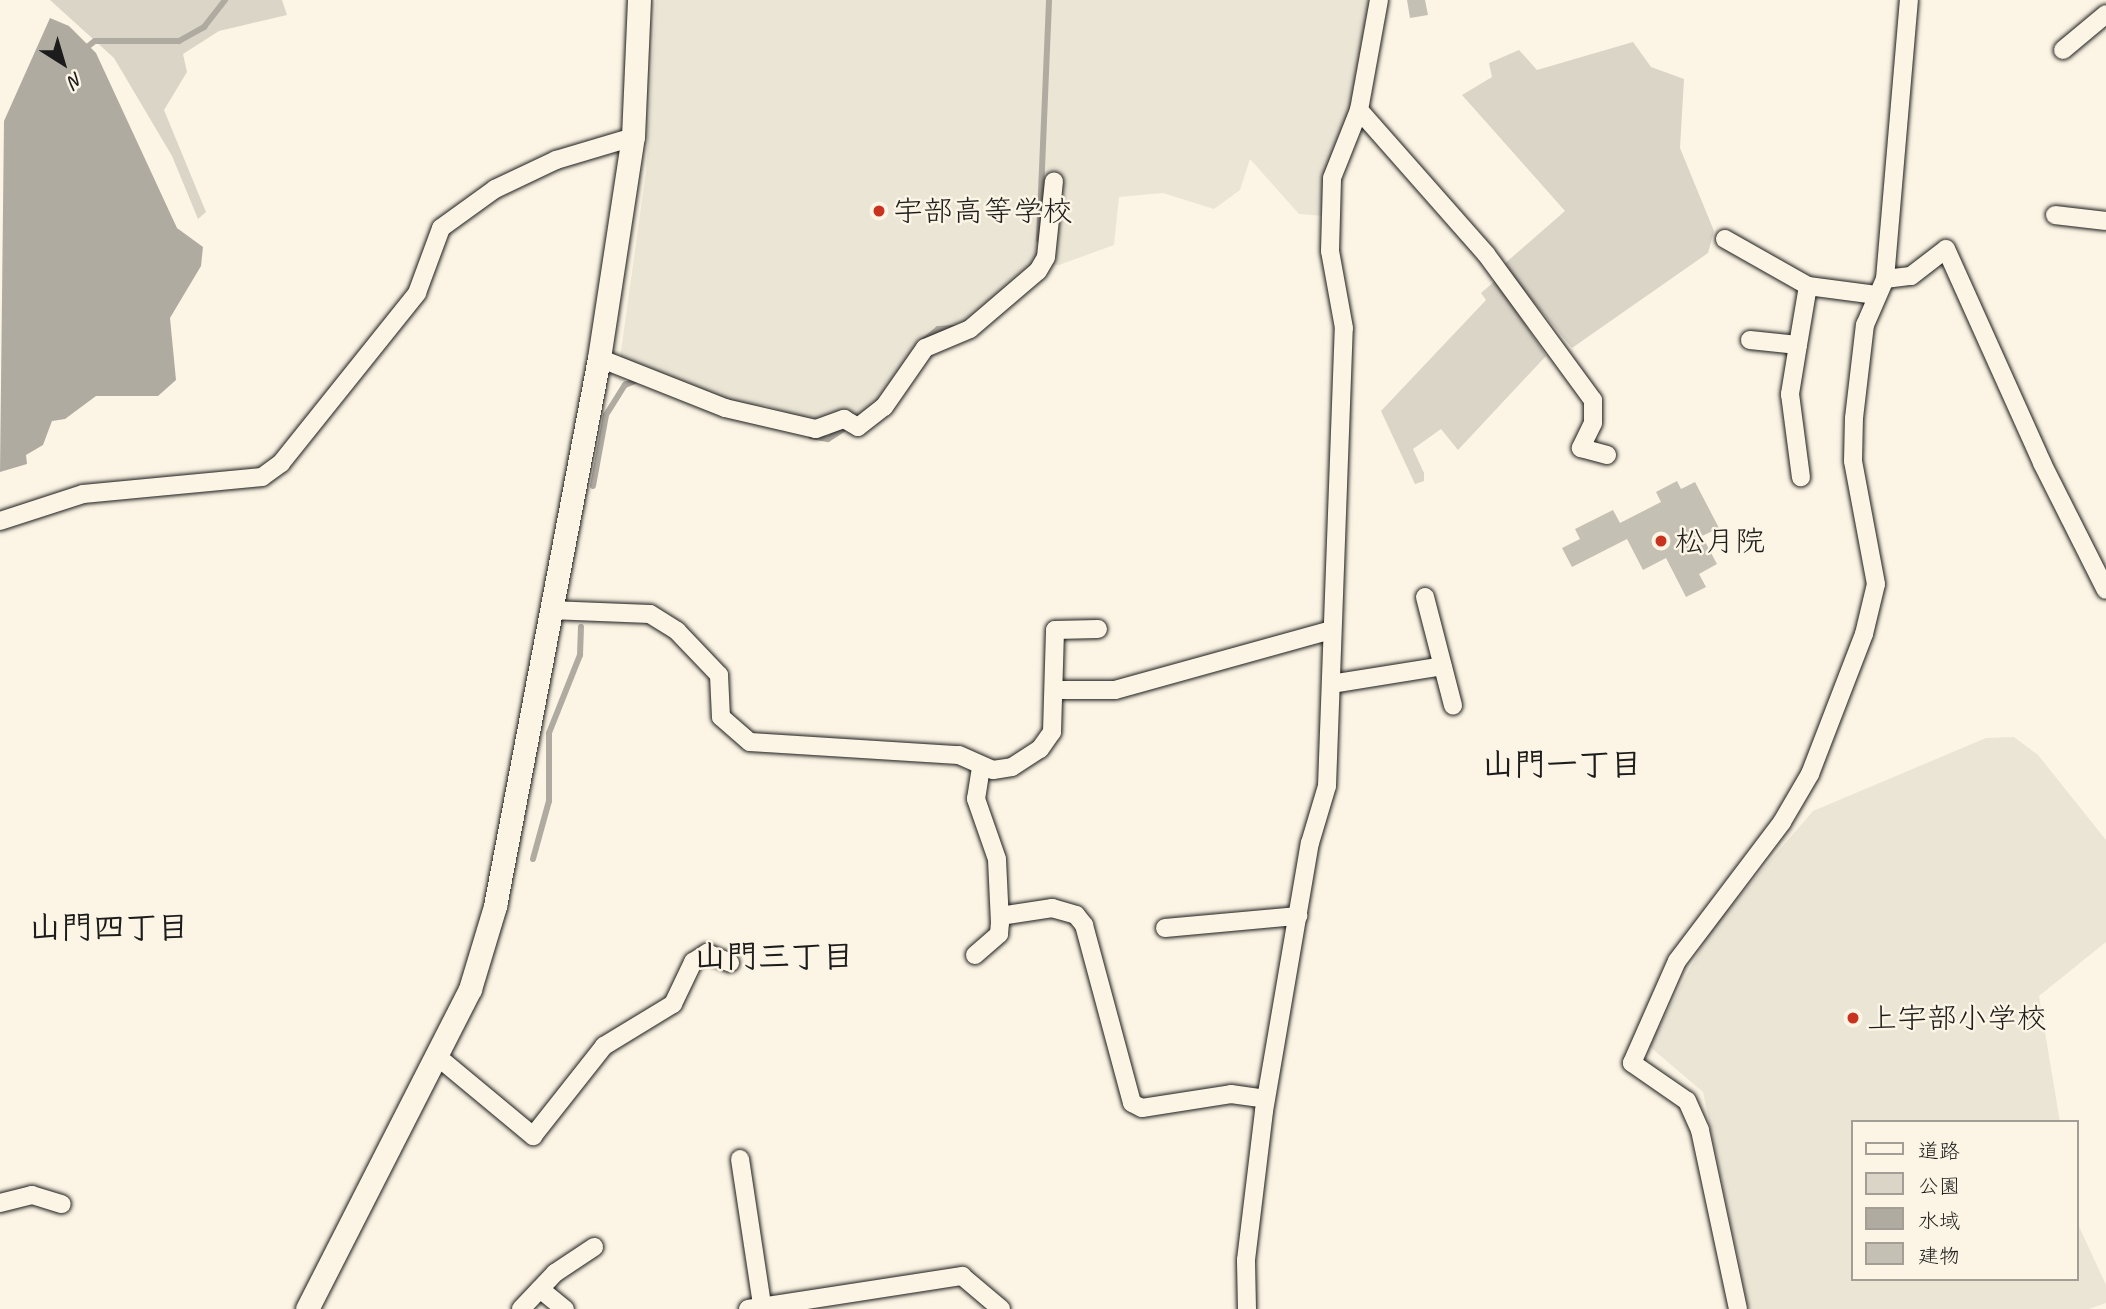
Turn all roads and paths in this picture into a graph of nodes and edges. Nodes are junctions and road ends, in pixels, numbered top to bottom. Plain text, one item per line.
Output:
1 (639, 0) edge
2 (1379, 0) edge
3 (1909, 0) edge
4 (2106, 14) edge
5 (2063, 50) dead end
6 (1359, 110) junction
7 (633, 137) junction
8 (1054, 181) dead end
9 (2055, 215) dead end
10 (2106, 221) edge
11 (1725, 239) dead end
12 (1885, 279) junction
13 (1808, 286) junction
14 (1876, 296) junction
15 (1750, 340) dead end
16 (1798, 345) junction
17 (599, 358) junction
18 (1607, 455) dead end
19 (1801, 477) dead end
20 (0, 521) edge
21 (2106, 590) edge
22 (1425, 597) dead end
23 (550, 610) junction
24 (1098, 629) dead end
25 (1332, 630) junction
26 (1443, 666) junction
27 (1331, 684) junction
28 (1054, 690) junction
29 (1453, 705) dead end
30 (981, 768) junction
31 (1000, 916) junction
32 (1298, 916) junction
33 (1166, 929) dead end
34 (975, 955) dead end
35 (730, 963) dead end
36 (439, 1057) junction
37 (1266, 1099) junction
38 (740, 1159) dead end
39 (0, 1203) edge
40 (62, 1204) dead end
41 (594, 1247) dead end
42 (540, 1289) junction
43 (755, 1307) edge
44 (307, 1309) edge
45 (521, 1309) edge
46 (565, 1309) edge
47 (1001, 1309) edge
48 (1247, 1309) edge
49 (1738, 1309) edge

1 - 7 street
2 - 6 street
3 - 12 street
4 - 5 street
6 - 18 street
6 - 25 street
7 - 17 street
7 - 20 street
8 - 17 street
9 - 10 street
11 - 13 street
12 - 14 street
12 - 21 street
13 - 14 street
13 - 16 street
14 - 49 street
15 - 16 street
16 - 19 street
17 - 23 street
22 - 26 street
23 - 30 street
23 - 36 street
24 - 28 street
25 - 27 street
25 - 28 street
26 - 27 street
26 - 29 street
27 - 32 street
28 - 30 street
30 - 31 street
31 - 34 street
31 - 37 street
32 - 33 street
32 - 37 street
35 - 36 street
36 - 44 street
37 - 48 street
38 - 43 street
39 - 40 street
41 - 42 street
42 - 45 street
42 - 46 street
43 - 47 street

